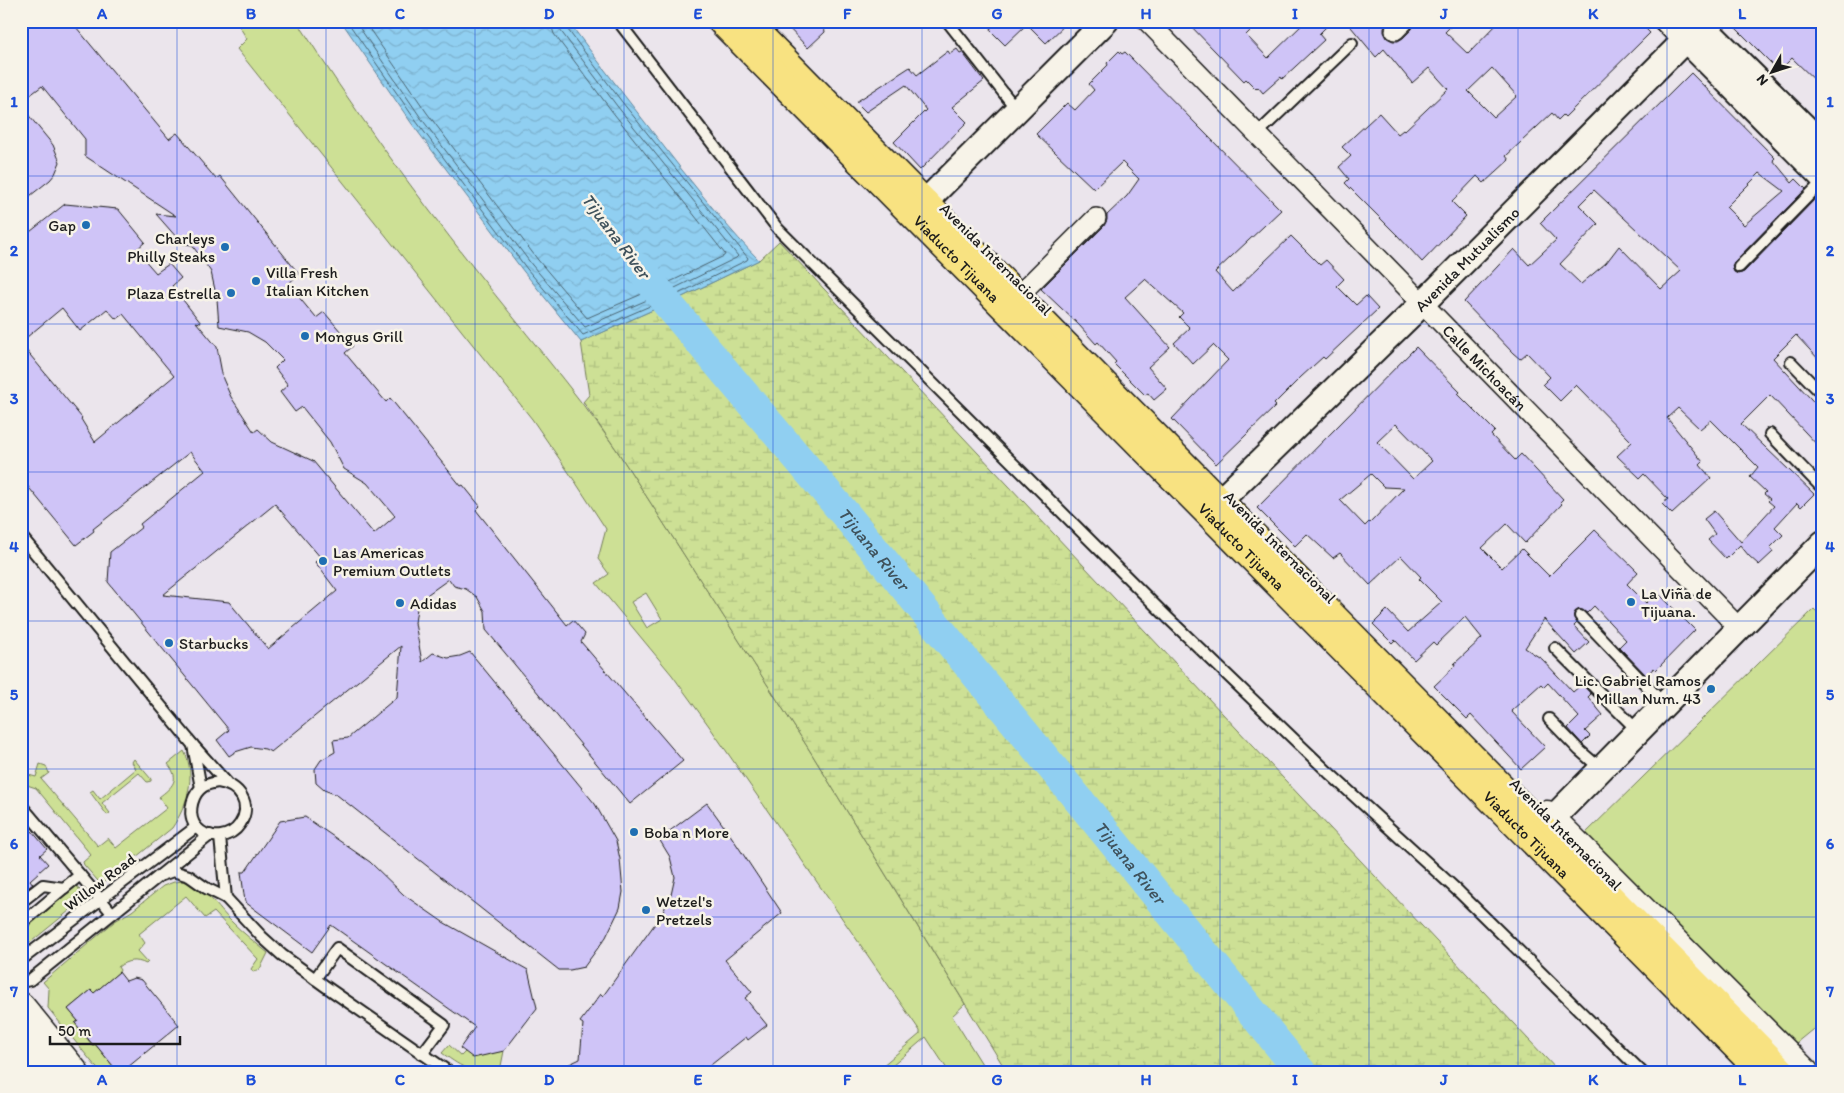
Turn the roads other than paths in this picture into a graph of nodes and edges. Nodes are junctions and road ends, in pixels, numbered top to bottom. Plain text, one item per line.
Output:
1 (618, 21) edge
2 (713, 21) edge
3 (722, 21) edge
4 (735, 21) edge
5 (745, 21) edge
6 (759, 21) edge
7 (947, 21) edge
8 (1106, 21) edge
9 (1147, 21) edge
10 (1666, 21) edge
11 (1697, 27) edge
12 (1352, 44) dead end
13 (1017, 110) junction
14 (1256, 134) junction
15 (1823, 145) edge
16 (1823, 179) edge
17 (932, 194) junction
18 (1096, 218) dead end
19 (1739, 267) dead end
20 (1026, 288) junction
21 (1422, 304) junction
22 (1791, 362) dead end
23 (1823, 395) edge
24 (1770, 434) dead end
25 (1823, 489) edge
26 (1227, 494) junction
27 (21, 536) edge
28 (1823, 543) edge
29 (1580, 616) dead end
30 (1739, 628) junction
31 (1555, 648) dead end
32 (1664, 704) junction
33 (1549, 719) dead end
34 (1638, 731) junction
35 (193, 746) junction
36 (1601, 769) junction
37 (227, 783) junction
38 (201, 788) junction
39 (21, 805) edge
40 (1552, 819) junction
41 (196, 827) junction
42 (215, 836) junction
43 (80, 875) junction
44 (159, 876) junction
45 (64, 888) junction
46 (226, 898) junction
47 (102, 899) junction
48 (21, 902) edge
49 (112, 913) junction
50 (21, 924) edge
51 (21, 960) edge
52 (315, 978) junction
53 (21, 982) edge
54 (21, 1007) edge
55 (21, 1048) edge
56 (422, 1054) junction
57 (40, 1072) edge
58 (74, 1072) edge
59 (449, 1072) edge
60 (1642, 1072) edge
61 (1751, 1072) edge
62 (1762, 1072) edge
63 (1772, 1072) edge
64 (1782, 1072) edge
65 (1804, 1072) edge

1 - 60 lane
2 - 61 highway, Avenida Internacional
3 - 62 highway, Viaducto Tijuana
4 - 63 highway, Viaducto Tijuana
5 - 64 highway, Avenida Internacional
6 - 17 main road, Avenida Internacional
7 - 13 lane
8 - 13 street
9 - 14 street, Calle Michoacán
10 - 11 street
11 - 15 street
11 - 16 street
11 - 21 street, Avenida Mutualismo
12 - 14 lane
13 - 17 street
14 - 21 street, Calle Michoacán
16 - 19 lane
17 - 20 main road, Avenida Internacional
18 - 20 street
20 - 26 main road, Avenida Internacional
21 - 26 street, Avenida Mutualismo
21 - 30 street, Calle Michoacán
22 - 23 lane
24 - 25 lane
26 - 40 main road, Avenida Internacional
27 - 35 lane
28 - 30 street
29 - 32 lane
30 - 32 street
31 - 34 lane
32 - 34 street
33 - 36 lane
34 - 36 street
35 - 37 lane
35 - 38 lane
36 - 40 street
37 - 38 lane
37 - 42 lane
38 - 41 lane
39 - 43 lane
40 - 65 main road, Avenida Internacional
41 - 42 lane
41 - 47 lane, Willow Road
42 - 44 lane
42 - 46 lane
43 - 45 lane
43 - 47 lane
44 - 46 lane
44 - 49 lane
45 - 48 lane
45 - 50 lane
46 - 52 lane
47 - 49 lane
47 - 51 lane, Willow Road
49 - 53 lane
52 - 56 lane
52 - 56 lane
54 - 58 main road
55 - 57 main road
56 - 59 lane

